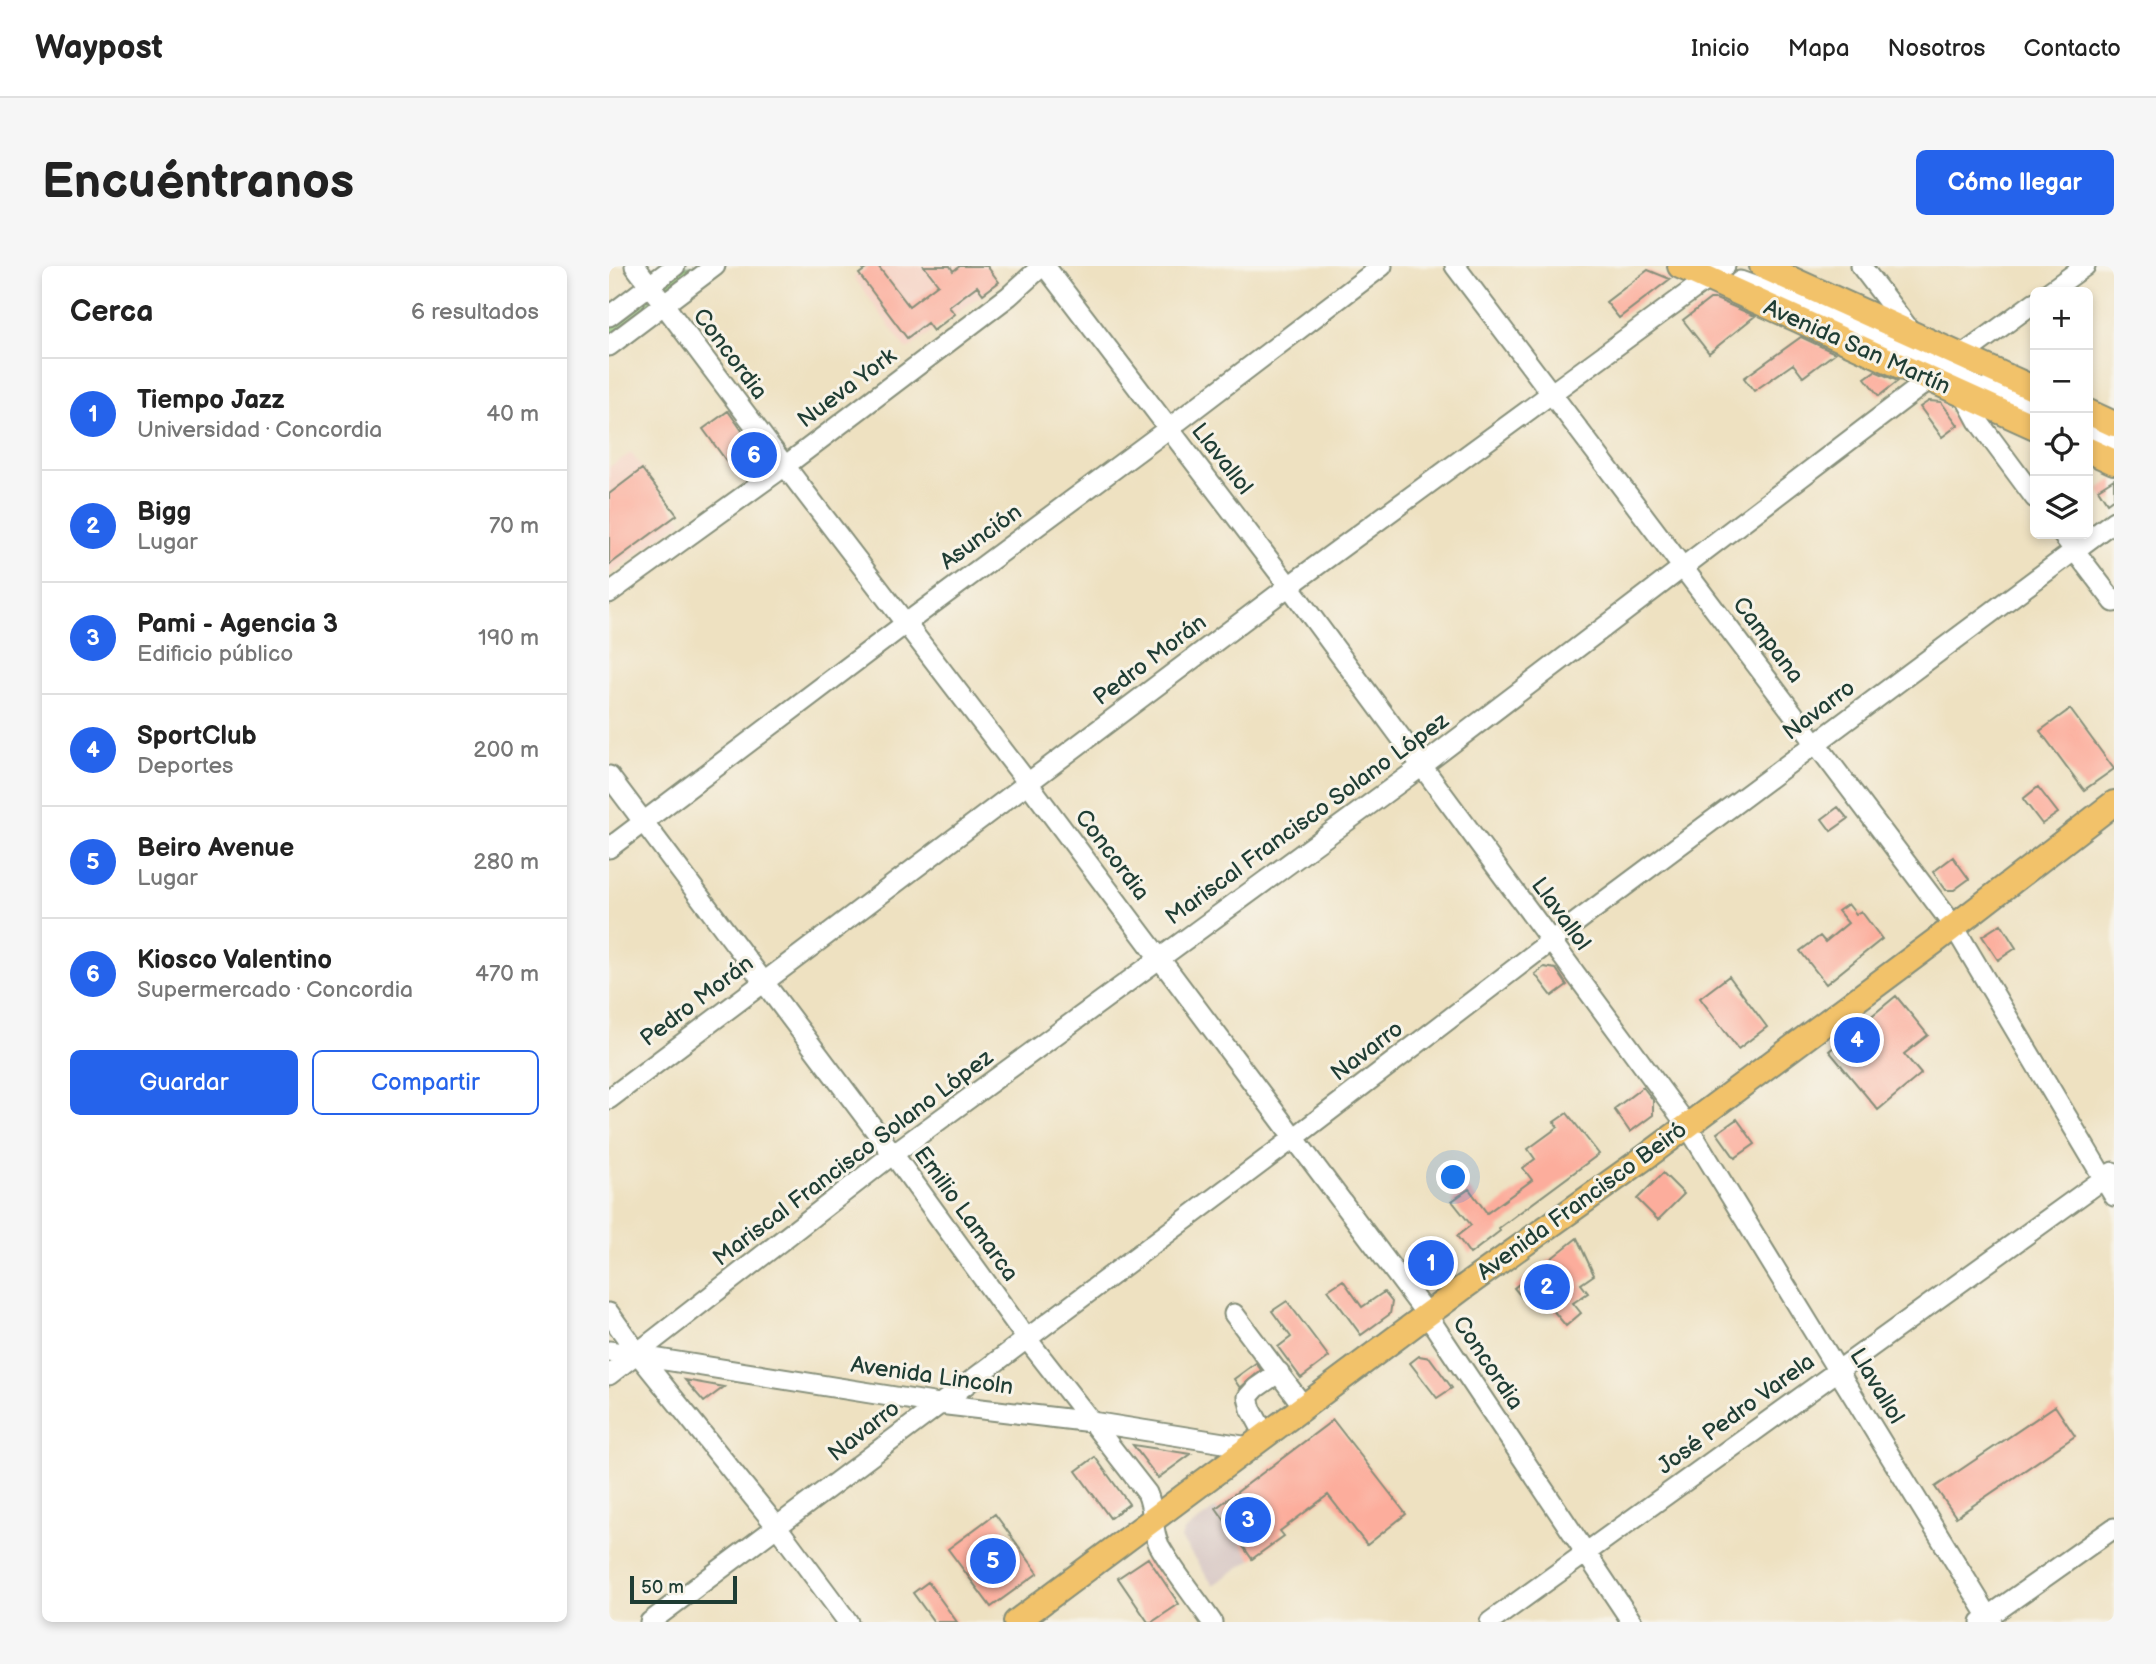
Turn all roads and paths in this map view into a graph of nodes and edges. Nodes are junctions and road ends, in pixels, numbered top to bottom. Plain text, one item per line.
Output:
1 (635, 266) edge
2 (675, 266) edge
3 (715, 266) edge
4 (1043, 266) edge
5 (1382, 266) edge
6 (1455, 266) edge
7 (1680, 266) edge
8 (1747, 266) edge
9 (1762, 266) edge
10 (1861, 266) edge
11 (2085, 266) edge
12 (1714, 271) edge
13 (649, 285) junction
14 (2056, 287) edge
15 (663, 306) junction
16 (2030, 306) edge
17 (609, 316) edge
18 (1913, 333) junction
19 (609, 346) edge
20 (1946, 367) junction
21 (2030, 387) edge
22 (1552, 393) junction
23 (1964, 395) junction
24 (2030, 405) edge
25 (2033, 413) edge
26 (2090, 413) edge
27 (2114, 424) edge
28 (2030, 425) edge
29 (1168, 429) junction
30 (2093, 433) edge
31 (2114, 440) edge
32 (2093, 441) edge
33 (2114, 451) edge
34 (2093, 452) edge
35 (2114, 462) edge
36 (785, 466) junction
37 (2030, 491) edge
38 (2114, 521) edge
39 (2068, 541) edge
40 (1683, 567) junction
41 (1289, 586) junction
42 (609, 593) edge
43 (2114, 602) edge
44 (905, 624) junction
45 (1814, 744) junction
46 (1422, 766) junction
47 (609, 776) edge
48 (1028, 783) junction
49 (2114, 803) edge
50 (644, 822) junction
51 (609, 848) edge
52 (1953, 925) junction
53 (1551, 941) junction
54 (1159, 959) junction
55 (763, 981) junction
56 (609, 1099) edge
57 (1687, 1125) junction
58 (1294, 1138) junction
59 (893, 1154) junction
60 (2109, 1175) edge
61 (2114, 1196) edge
62 (609, 1313) edge
63 (1234, 1314) dead end
64 (1427, 1315) junction
65 (1027, 1339) junction
66 (609, 1351) edge
67 (638, 1354) junction
68 (1839, 1370) junction
69 (1279, 1372) junction
70 (609, 1375) edge
71 (939, 1404) junction
72 (1304, 1406) junction
73 (1092, 1422) junction
74 (1257, 1441) junction
75 (1152, 1520) junction
76 (778, 1528) junction
77 (2114, 1528) edge
78 (1585, 1554) junction
79 (1987, 1620) edge
80 (650, 1622) edge
81 (848, 1622) edge
82 (1016, 1622) edge
83 (1212, 1622) edge
84 (1490, 1622) edge
85 (1632, 1622) edge

1 - 13 street, Concordia
2 - 13 street
3 - 15 street
4 - 29 street, Llavallol
4 - 36 street, Nueva York
5 - 29 street, Asunción
6 - 22 street, Campana
7 - 12 main road, Avenida San Martín
8 - 20 street
9 - 18 main road, Avenida San Martín
10 - 18 street
11 - 14 street
12 - 20 main road, Avenida San Martín
12 - 22 street, Pedro Morán
13 - 15 street, Concordia
13 - 17 street
15 - 19 street
15 - 36 street, Concordia
16 - 20 street, Mariscal Francisco Solano López
18 - 20 main road, Avenida San Martín
20 - 21 main road, Avenida San Martín
20 - 23 main road, Avenida San Martín
20 - 24 street
20 - 25 street
20 - 40 street, Mariscal Francisco Solano López
22 - 40 street, Campana
22 - 41 street, Pedro Morán
23 - 28 main road, Avenida San Martín
23 - 37 street
26 - 27 main road
29 - 41 street, Llavallol
29 - 44 street, Asunción
30 - 31 street
32 - 33 street
34 - 35 main road
36 - 42 street, Nueva York
36 - 44 street, Concordia
38 - 39 street, Navarro
39 - 43 street
39 - 45 street, Navarro
40 - 45 street, Campana
40 - 46 street, Mariscal Francisco Solano López
41 - 46 street, Llavallol
41 - 48 street, Pedro Morán
44 - 48 street, Concordia
44 - 50 street, Asunción
45 - 52 street, Campana
45 - 53 street, Navarro
46 - 53 street, Llavallol
46 - 54 street, Mariscal Francisco Solano López
47 - 50 street, Emilio Lamarca
48 - 54 street, Concordia
48 - 55 street, Pedro Morán
49 - 52 main road, Avenida Francisco Beiró
50 - 51 street, Asunción
50 - 55 street, Emilio Lamarca
52 - 57 main road, Avenida Francisco Beiró
52 - 60 street, Campana
53 - 57 street, Llavallol
53 - 58 street, Navarro
54 - 58 street, Concordia
54 - 59 street, Mariscal Francisco Solano López
55 - 56 street, Pedro Morán
55 - 59 street, Emilio Lamarca
57 - 64 main road, Avenida Francisco Beiró
57 - 68 street, Llavallol
58 - 64 street, Concordia
58 - 65 street, Navarro
59 - 65 street, Emilio Lamarca
59 - 67 street, Mariscal Francisco Solano López
60 - 61 street, Campana
60 - 68 street, José Pedro Varela
62 - 67 street
63 - 69 street
64 - 72 main road, Avenida Francisco Beiró
64 - 78 street, Concordia
65 - 71 street, Navarro
65 - 73 street, Emilio Lamarca
66 - 67 street, Avenida Lincoln
67 - 70 street, Mariscal Francisco Solano López
67 - 71 street, Avenida Lincoln
67 - 76 street
68 - 78 street, José Pedro Varela
68 - 79 street, Llavallol
69 - 72 street
69 - 74 street
71 - 73 street, Avenida Lincoln
71 - 76 street, Navarro
72 - 74 main road, Avenida Francisco Beiró
73 - 74 street, Avenida Lincoln
73 - 75 street, Emilio Lamarca
74 - 75 main road, Avenida Francisco Beiró
75 - 82 main road, Avenida Francisco Beiró
75 - 83 street, Emilio Lamarca
76 - 80 street, Navarro
76 - 81 street
77 - 79 street
78 - 84 street, José Pedro Varela
78 - 85 street, Concordia

